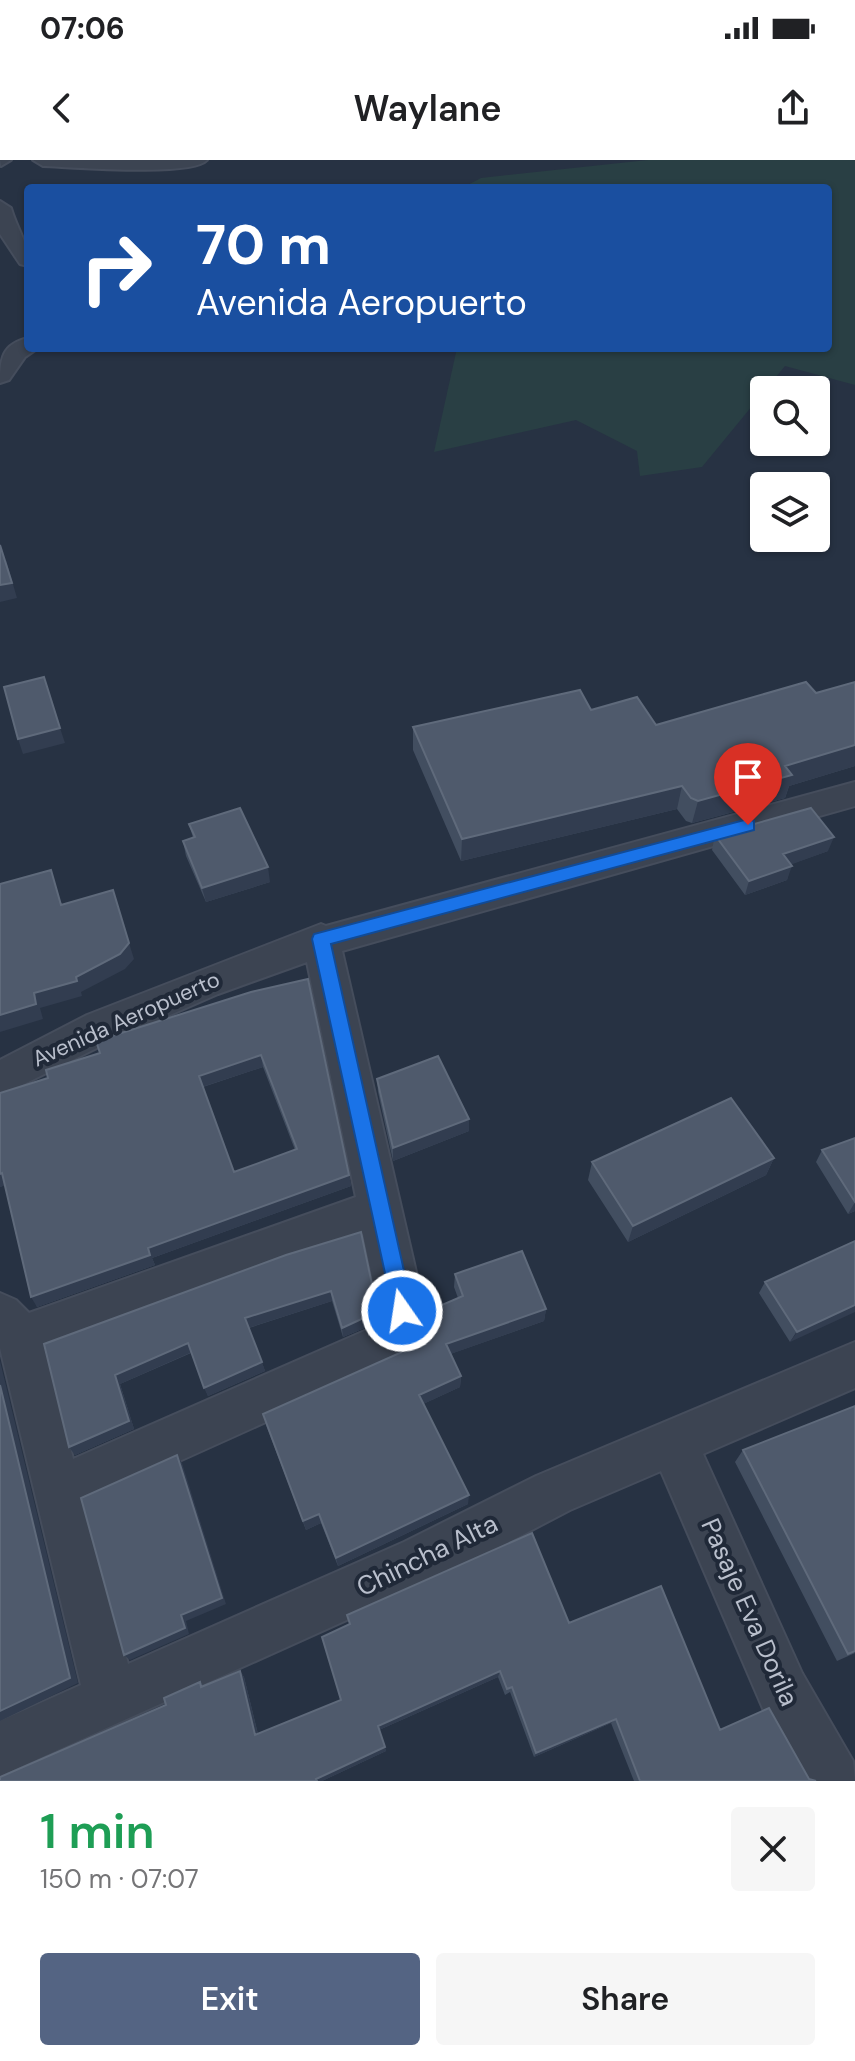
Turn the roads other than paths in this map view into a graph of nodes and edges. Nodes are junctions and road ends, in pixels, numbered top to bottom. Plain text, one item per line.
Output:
1 (43, 160) edge
2 (197, 160) edge
3 (0, 208) edge
4 (24, 253) edge
5 (24, 347) edge
6 (0, 375) edge
7 (855, 794) edge
8 (321, 939) junction
9 (10, 1070) edge
10 (379, 1208) junction
11 (10, 1326) edge
12 (855, 1365) edge
13 (672, 1440) junction
14 (56, 1491) junction
15 (111, 1698) junction
16 (0, 1749) edge
17 (833, 1781) edge

1 - 2 street
3 - 4 street
5 - 6 street
7 - 8 street, Avenida Aeropuerto
8 - 9 street, Avenida Aeropuerto
8 - 10 street
10 - 11 street
10 - 14 street
11 - 14 street
12 - 13 street, Chincha Alta
13 - 15 street, Chincha Alta
13 - 17 street, Pasaje Eva Dorila
14 - 15 street
15 - 16 street, Chincha Alta

